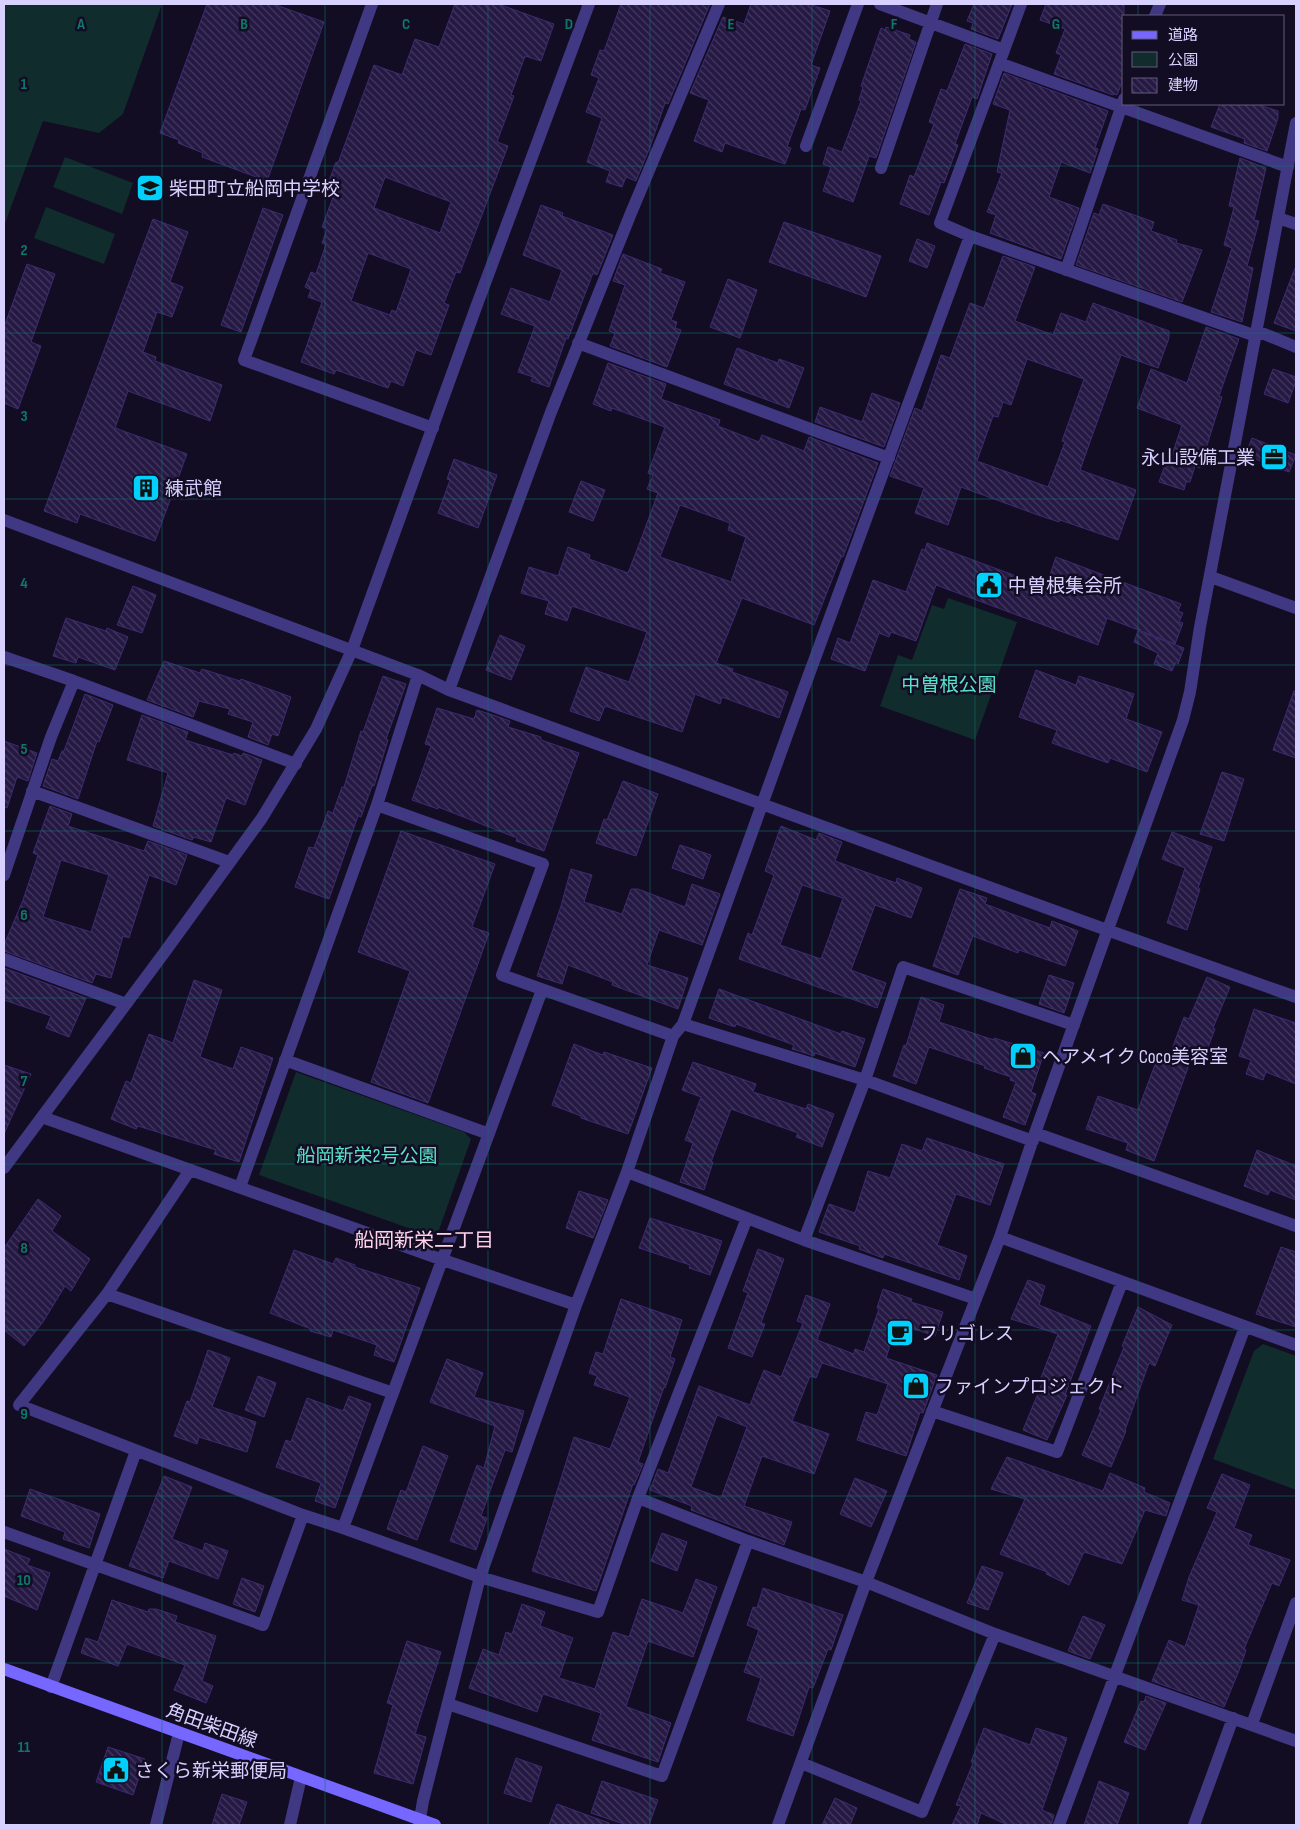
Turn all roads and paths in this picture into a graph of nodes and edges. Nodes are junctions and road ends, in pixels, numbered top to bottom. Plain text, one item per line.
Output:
1 (372, 4) edge
2 (589, 4) edge
3 (719, 4) edge
4 (858, 4) edge
5 (880, 4) edge
6 (936, 4) edge
7 (1021, 4) edge
8 (930, 22) junction
9 (1004, 50) junction
10 (999, 63) junction
11 (1122, 103) edge
12 (1127, 105) edge
13 (1296, 123) edge
14 (806, 146) dead end
15 (1288, 167) junction
16 (881, 168) dead end
17 (1278, 218) junction
18 (1296, 224) edge
19 (970, 236) junction
20 (1066, 270) junction
21 (1257, 334) junction
22 (578, 343) junction
23 (1296, 346) edge
24 (433, 428) junction
25 (889, 458) junction
26 (4, 520) edge
27 (1211, 577) junction
28 (1296, 608) edge
29 (352, 650) junction
30 (4, 657) edge
31 (418, 675) junction
32 (74, 681) junction
33 (450, 690) junction
34 (296, 764) junction
35 (32, 791) junction
36 (763, 804) junction
37 (377, 805) junction
38 (229, 862) junction
39 (4, 875) edge
40 (1107, 930) junction
41 (4, 959) edge
42 (542, 990) junction
43 (1296, 997) edge
44 (126, 1004) junction
45 (683, 1024) junction
46 (1074, 1026) junction
47 (672, 1036) junction
48 (285, 1060) junction
49 (865, 1080) junction
50 (42, 1116) junction
51 (489, 1134) junction
52 (1034, 1137) junction
53 (4, 1168) edge
54 (190, 1170) junction
55 (626, 1172) junction
56 (240, 1187) junction
57 (747, 1218) junction
58 (1296, 1226) edge
59 (1000, 1237) junction
60 (804, 1240) junction
61 (443, 1260) junction
62 (1122, 1282) junction
63 (107, 1294) junction
64 (976, 1299) junction
65 (576, 1305) junction
66 (1245, 1327) junction
67 (1296, 1345) edge
68 (393, 1393) junction
69 (932, 1411) junction
70 (136, 1451) junction
71 (638, 1498) junction
72 (303, 1515) junction
73 (343, 1528) junction
74 (4, 1532) edge
75 (748, 1541) junction
76 (96, 1565) junction
77 (480, 1577) junction
78 (866, 1582) junction
79 (1296, 1603) edge
80 (995, 1634) junction
81 (4, 1669) edge
82 (1115, 1676) junction
83 (52, 1687) junction
84 (448, 1704) junction
85 (1233, 1718) junction
86 (1252, 1724) junction
87 (179, 1733) junction
88 (1296, 1741) edge
89 (801, 1763) junction
90 (301, 1777) junction
91 (419, 1822) edge
92 (156, 1825) edge
93 (290, 1825) edge
94 (435, 1825) edge
95 (778, 1825) edge
96 (1059, 1825) edge
97 (1194, 1825) edge

1 - 24 street
2 - 24 street
3 - 22 street
4 - 14 street
5 - 8 street
6 - 8 street
7 - 9 street
8 - 9 street
8 - 16 street
9 - 10 street
10 - 11 street
10 - 19 street
11 - 20 street
12 - 15 street
13 - 15 street
15 - 17 street
17 - 18 street
17 - 21 street
19 - 20 street
19 - 25 street
20 - 21 street
21 - 23 street
21 - 27 street
22 - 25 street
22 - 33 street
24 - 29 street
25 - 36 street
26 - 29 street
27 - 28 street
27 - 40 street
29 - 31 street
29 - 34 street
30 - 32 street
31 - 33 street
31 - 37 street
32 - 34 street
32 - 35 street
33 - 36 street
34 - 38 street
35 - 38 street
35 - 39 street
36 - 40 street
36 - 45 street
37 - 42 street
37 - 48 street
38 - 44 street
40 - 43 street
40 - 46 street
41 - 44 street
42 - 47 street
42 - 51 street
44 - 50 street
45 - 47 street
45 - 49 street
46 - 49 street
46 - 52 street
47 - 55 street
48 - 51 street
48 - 56 street
49 - 52 street
49 - 60 street
50 - 53 street
50 - 54 street
51 - 61 street
52 - 58 street
52 - 59 street
54 - 56 street
54 - 63 street
55 - 57 street
55 - 65 street
56 - 61 street
57 - 60 street
57 - 71 street
59 - 62 street
59 - 64 street
60 - 64 street
61 - 65 street
61 - 68 street
62 - 66 street
62 - 69 street
63 - 68 street
63 - 70 street
64 - 69 street
65 - 77 street
66 - 67 street
66 - 82 street
68 - 73 street
69 - 78 street
70 - 72 street
70 - 76 street
71 - 75 street
71 - 77 street
72 - 73 street
72 - 76 street
73 - 77 street
74 - 76 street
75 - 78 street
75 - 84 street
76 - 83 street
77 - 84 street
78 - 80 street
78 - 89 street
79 - 86 street
80 - 82 street
80 - 89 street
81 - 83 main road, 角田柴田線
82 - 85 street
82 - 96 street
83 - 87 main road, 角田柴田線
84 - 91 street
85 - 86 street
85 - 97 street
86 - 88 street
87 - 90 main road, 角田柴田線
87 - 92 street
89 - 95 street
90 - 91 main road, 角田柴田線
90 - 93 street
91 - 94 main road, 角田柴田線

